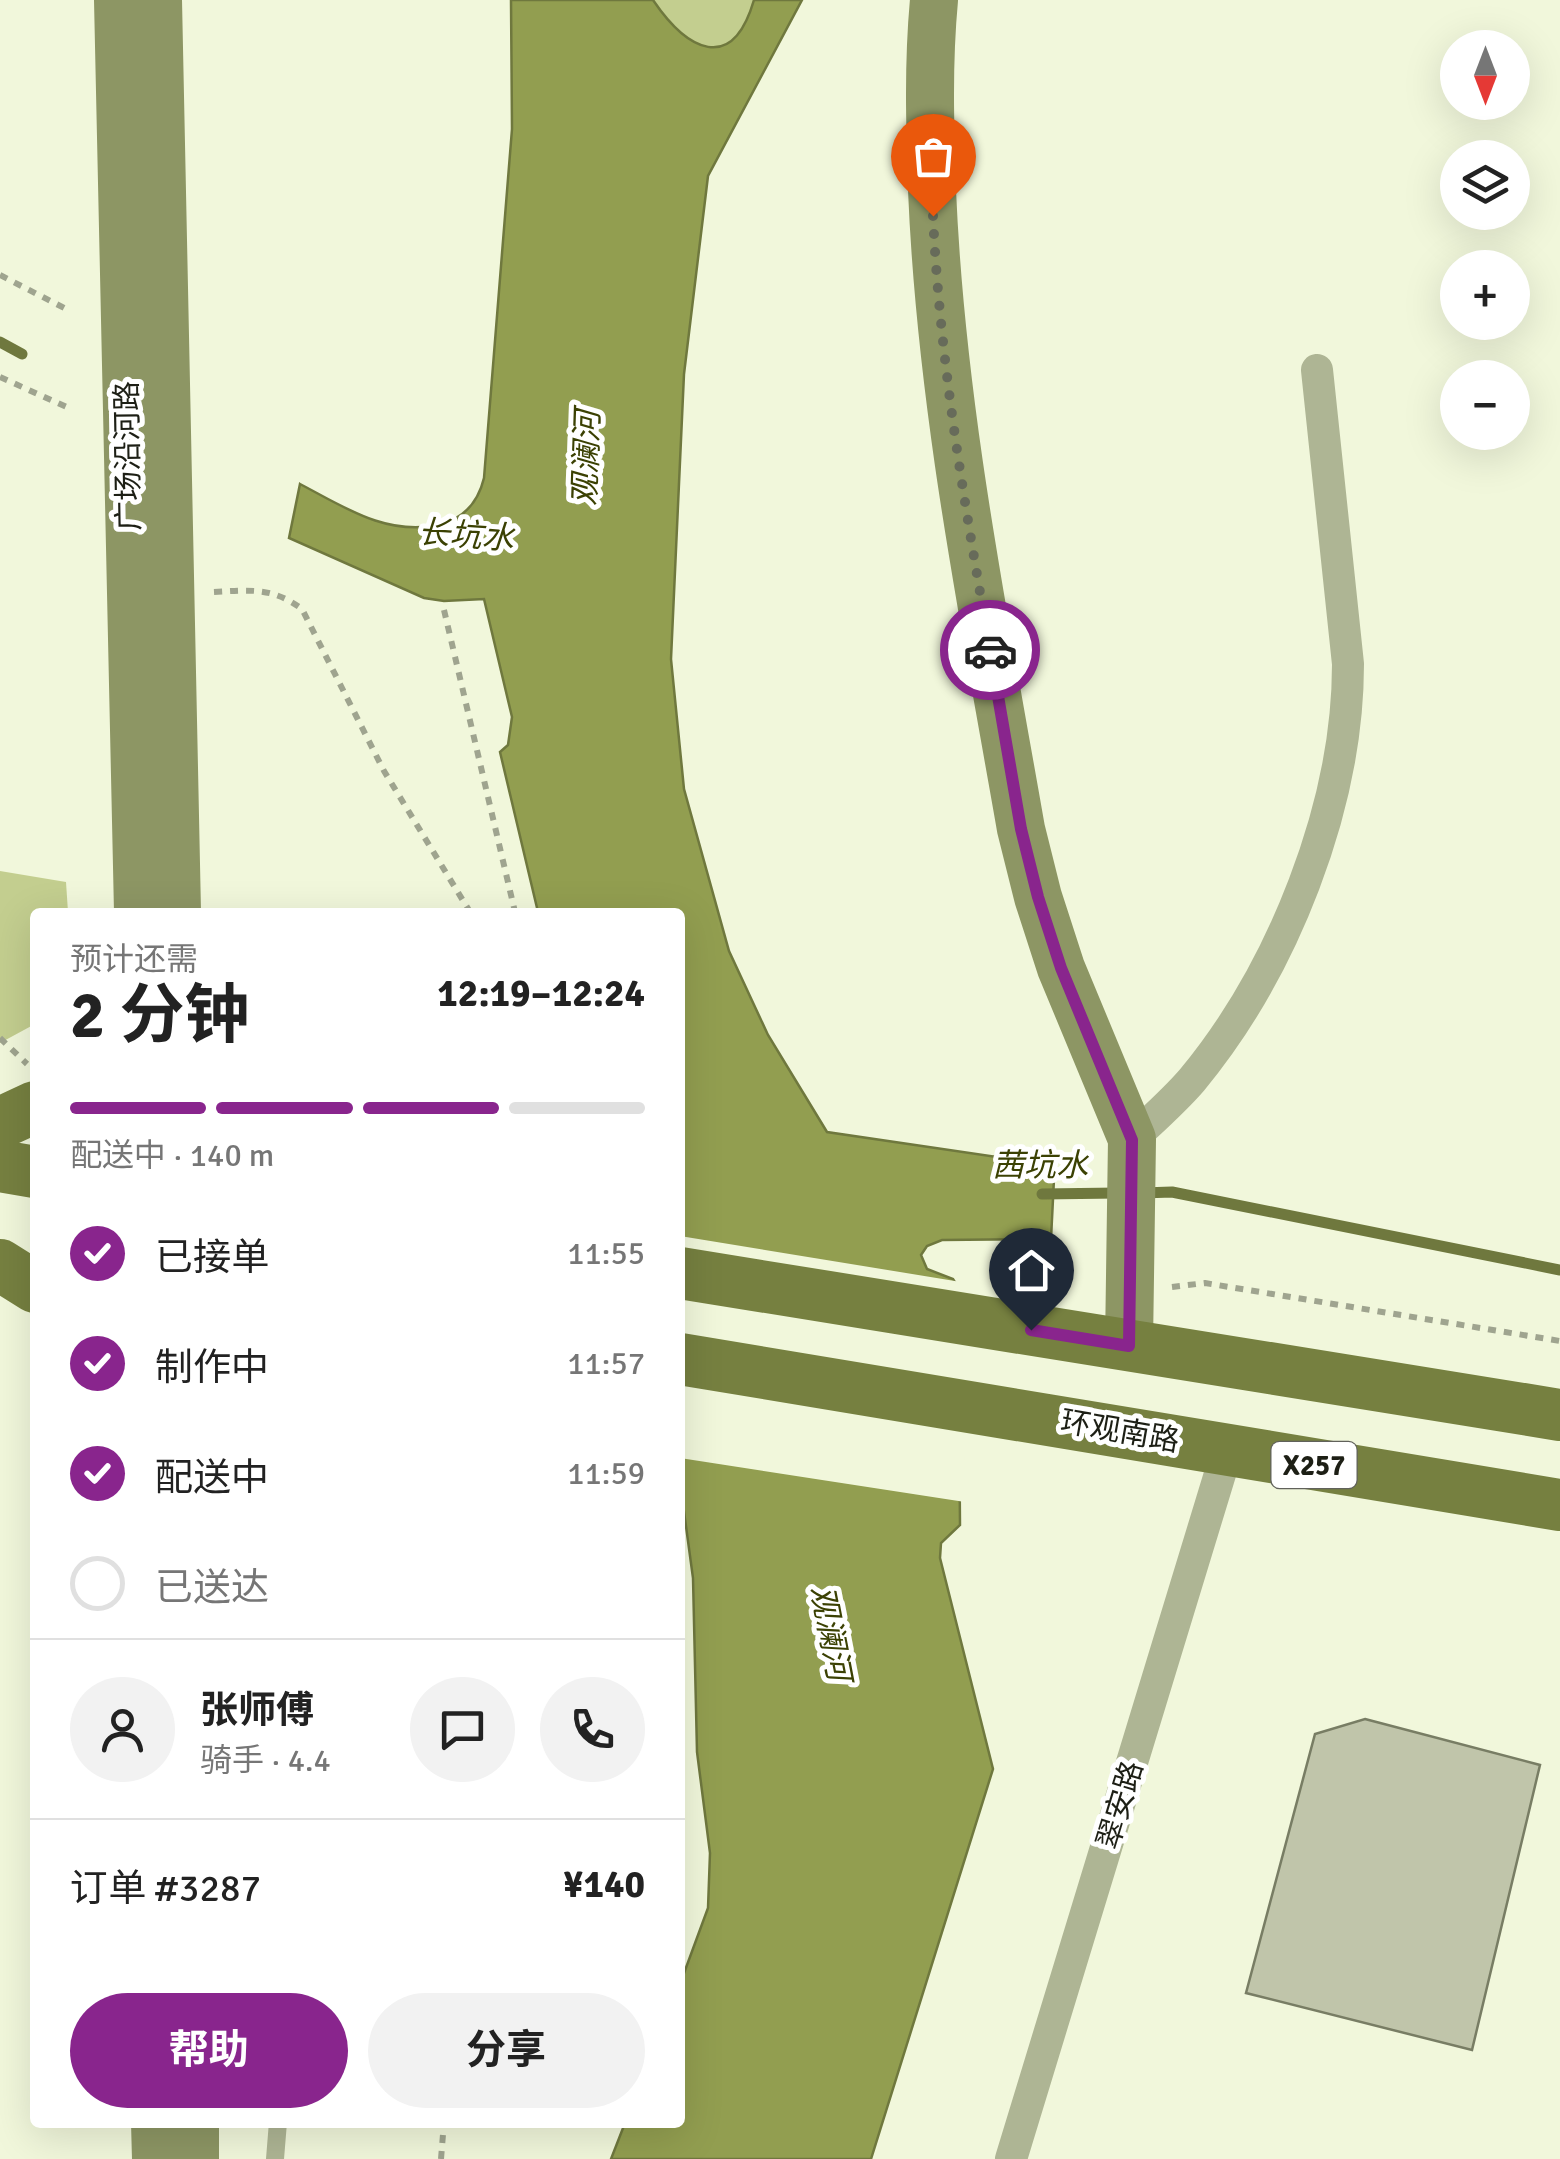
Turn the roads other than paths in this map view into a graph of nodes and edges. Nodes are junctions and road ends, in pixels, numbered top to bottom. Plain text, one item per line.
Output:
1 (118, 0) edge
2 (158, 0) edge
3 (934, 0) edge
4 (1317, 370) dead end
5 (138, 908) edge
6 (177, 908) edge
7 (30, 1090) edge
8 (0, 1123) edge
9 (1133, 1154) junction
10 (0, 1166) edge
11 (30, 1171) edge
12 (0, 1249) edge
13 (30, 1253) edge
14 (0, 1265) edge
15 (685, 1274) edge
16 (30, 1284) edge
17 (1129, 1346) junction
18 (685, 1359) edge
19 (1560, 1415) edge
20 (1227, 1451) junction
21 (1560, 1505) edge
22 (156, 2128) edge
23 (195, 2128) edge
24 (278, 2128) edge
25 (156, 2159) edge
26 (195, 2159) edge
27 (275, 2159) edge
28 (1011, 2159) edge

1 - 5 street, 广场沿河路
2 - 6 street, 广场沿河路
3 - 9 street
4 - 9 street
7 - 8 main road
9 - 17 street
10 - 11 main road
12 - 13 main road
14 - 16 main road
15 - 17 main road
17 - 19 main road
18 - 20 main road, 环观南路 / X257
20 - 21 main road, 环观南路 / X257
20 - 28 street, 翠安路
22 - 25 street
23 - 26 street
24 - 27 lane

